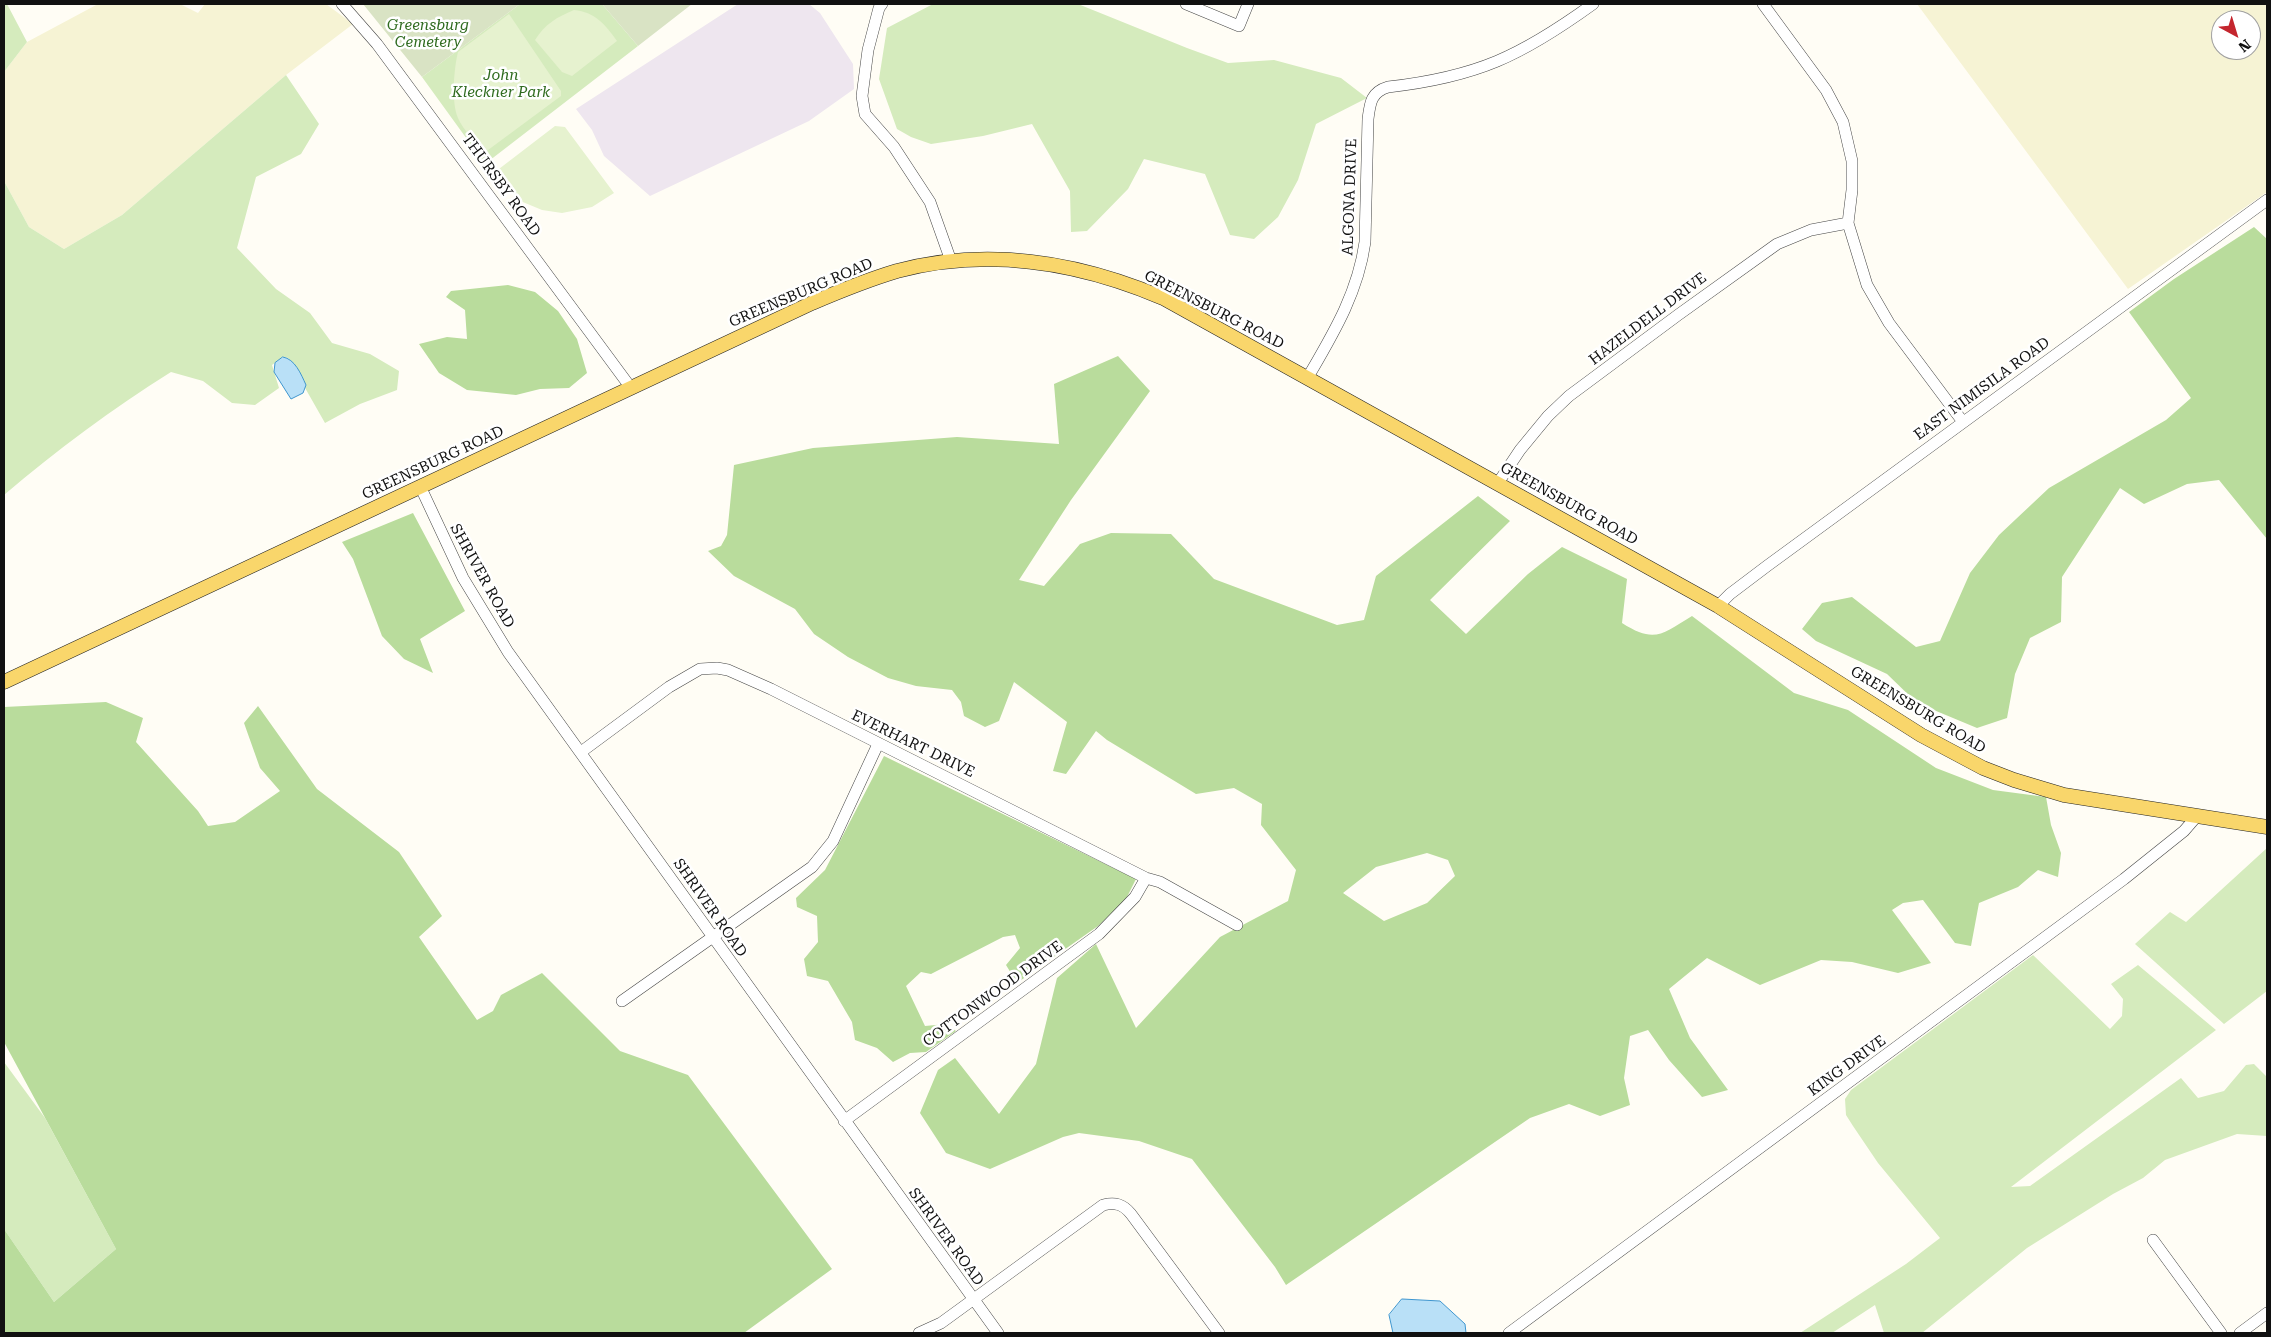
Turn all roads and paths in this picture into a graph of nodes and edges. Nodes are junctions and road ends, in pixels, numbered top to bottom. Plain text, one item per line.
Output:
1 (342, 4) edge
2 (882, 4) edge
3 (1186, 4) edge
4 (1248, 4) edge
5 (1593, 4) edge
6 (1763, 4) edge
7 (2267, 200) edge
8 (1848, 223) junction
9 (951, 262) junction
10 (1308, 377) junction
11 (631, 388) junction
12 (1962, 422) junction
13 (1498, 483) junction
14 (420, 486) junction
15 (1718, 606) junction
16 (4, 682) edge
17 (878, 744) junction
18 (581, 752) junction
19 (2198, 816) junction
20 (2267, 827) edge
21 (1146, 878) junction
22 (1237, 925) dead end
23 (713, 937) junction
24 (622, 1001) dead end
25 (844, 1121) junction
26 (2153, 1240) dead end
27 (973, 1299) junction
28 (2267, 1313) edge
29 (919, 1333) edge
30 (998, 1333) edge
31 (1219, 1333) edge
32 (1509, 1333) edge
33 (2221, 1333) edge
34 (2240, 1333) edge

1 - 11 street, THURSBY ROAD
2 - 9 street
3 - 4 street
5 - 10 street, ALGONA DRIVE
6 - 8 street
7 - 12 street, EAST NIMISILA ROAD
8 - 12 street
8 - 13 street, HAZELDELL DRIVE
9 - 10 main road, GREENSBURG ROAD
9 - 11 main road, GREENSBURG ROAD
10 - 13 main road, GREENSBURG ROAD
11 - 14 main road, GREENSBURG ROAD
12 - 15 street, EAST NIMISILA ROAD
13 - 15 main road, GREENSBURG ROAD
14 - 16 main road, GREENSBURG ROAD
14 - 18 street, SHRIVER ROAD
15 - 19 main road, GREENSBURG ROAD
17 - 18 street, EVERHART DRIVE
17 - 21 street, EVERHART DRIVE
17 - 23 street
18 - 23 street, SHRIVER ROAD
19 - 20 main road, GREENSBURG ROAD
19 - 32 street, KING DRIVE
21 - 22 street, EVERHART DRIVE
21 - 25 street, COTTONWOOD DRIVE
23 - 24 street
23 - 25 street, SHRIVER ROAD
25 - 27 street, SHRIVER ROAD
26 - 33 street
27 - 29 street
27 - 30 street, SHRIVER ROAD
27 - 31 street
28 - 34 street

